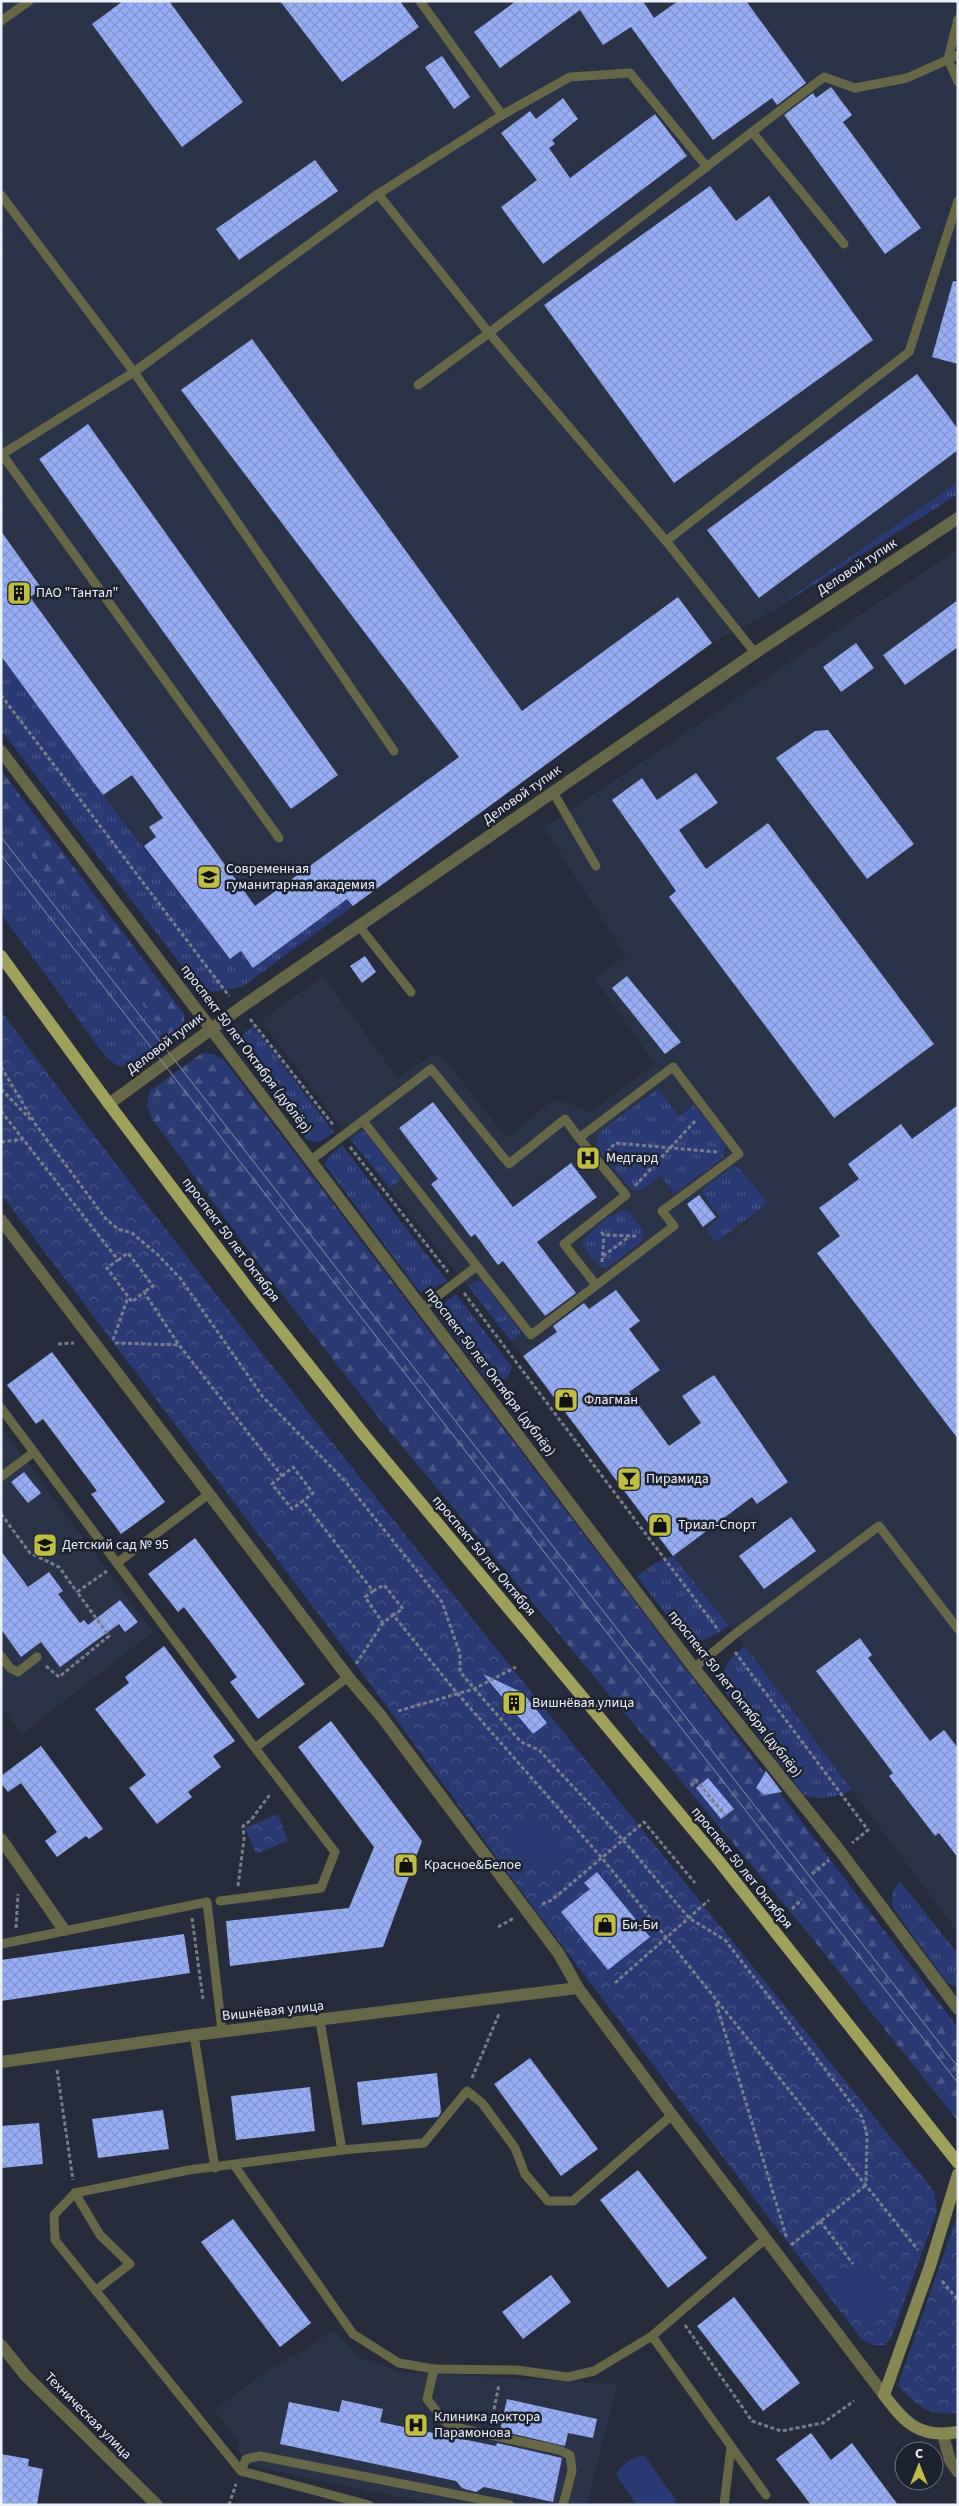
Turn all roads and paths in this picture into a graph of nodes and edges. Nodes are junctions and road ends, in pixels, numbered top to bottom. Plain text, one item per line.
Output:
1 (420, 1) edge
2 (27, 2) edge
3 (958, 19) edge
4 (1, 21) edge
5 (958, 54) edge
6 (948, 59) junction
7 (958, 82) edge
8 (502, 115) junction
9 (752, 132) junction
10 (707, 167) junction
11 (378, 194) junction
12 (1, 195) edge
13 (958, 201) edge
14 (844, 244) dead end
15 (490, 333) junction
16 (134, 372) junction
17 (418, 385) dead end
18 (2, 454) edge
19 (958, 518) edge
20 (666, 541) junction
21 (755, 653) junction
22 (1, 695) edge
23 (1, 750) edge
24 (394, 750) dead end
25 (553, 792) junction
26 (278, 838) dead end
27 (596, 866) dead end
28 (359, 926) junction
29 (1, 956) edge
30 (411, 992) dead end
31 (240, 1008) junction
32 (211, 1028) junction
33 (1, 1067) edge
34 (1, 1089) edge
35 (109, 1104) junction
36 (705, 1110) junction
37 (1, 1111) edge
38 (363, 1121) junction
39 (36, 1125) junction
40 (342, 1136) junction
41 (579, 1138) junction
42 (23, 1139) junction
43 (1, 1142) edge
44 (670, 1148) junction
45 (739, 1154) junction
46 (311, 1160) junction
47 (598, 1161) junction
48 (626, 1195) junction
49 (1, 1220) edge
50 (593, 1221) junction
51 (604, 1235) junction
52 (632, 1236) junction
53 (650, 1244) junction
54 (603, 1257) junction
55 (118, 1260) junction
56 (477, 1266) junction
57 (608, 1276) junction
58 (456, 1282) junction
59 (596, 1286) junction
60 (144, 1292) junction
61 (128, 1297) junction
62 (422, 1308) junction
63 (179, 1345) junction
64 (1, 1408) edge
65 (34, 1452) junction
66 (282, 1476) junction
67 (1, 1477) edge
68 (209, 1494) junction
69 (303, 1500) junction
70 (1, 1514) edge
71 (117, 1563) junction
72 (373, 1591) junction
73 (77, 1592) junction
74 (394, 1615) junction
75 (383, 1623) junction
76 (958, 1629) edge
77 (727, 1641) junction
78 (1, 1656) edge
79 (37, 1657) joint
80 (516, 1667) dead end
81 (694, 1668) junction
82 (348, 1677) junction
83 (474, 1689) junction
84 (457, 1693) junction
85 (381, 1716) junction
86 (255, 1748) junction
87 (280, 1781) junction
88 (691, 1786) dead end
89 (726, 1816) dead end
90 (868, 1830) dead end
91 (1, 1839) edge
92 (623, 1840) junction
93 (602, 1858) junction
94 (695, 1883) dead end
95 (19, 1887) dead end
96 (237, 1899) junction
97 (802, 1899) dead end
98 (552, 1900) dead end
99 (709, 1900) dead end
100 (220, 1901) dead end
101 (190, 1906) junction
102 (792, 1909) dead end
103 (689, 1918) junction
104 (64, 1930) junction
105 (665, 1939) junction
106 (15, 1941) junction
107 (1, 1944) edge
108 (615, 1983) dead end
109 (578, 1988) junction
110 (200, 1994) dead end
111 (506, 1998) junction
112 (716, 2001) junction
113 (958, 2009) edge
114 (320, 2021) junction
115 (222, 2031) junction
116 (194, 2035) junction
117 (55, 2054) junction
118 (1, 2062) edge
119 (467, 2091) junction
120 (672, 2116) junction
121 (342, 2150) junction
122 (958, 2164) edge
123 (234, 2165) junction
124 (215, 2168) junction
125 (958, 2174) edge
126 (866, 2185) junction
127 (75, 2193) junction
128 (820, 2221) junction
129 (764, 2240) junction
130 (917, 2249) dead end
131 (853, 2264) dead end
132 (938, 2277) dead end
133 (96, 2290) junction
134 (958, 2300) edge
135 (677, 2314) junction
136 (652, 2336) junction
137 (3, 2351) edge
138 (434, 2369) junction
139 (500, 2371) junction
140 (884, 2395) junction
141 (854, 2401) dead end
142 (493, 2415) dead end
143 (958, 2432) edge
144 (943, 2435) junction
145 (731, 2447) junction
146 (241, 2470) junction
147 (958, 2472) edge
148 (766, 2495) dead end
149 (157, 2505) edge
150 (229, 2505) edge
151 (369, 2505) edge
152 (510, 2505) edge
153 (563, 2505) edge
154 (724, 2505) edge

1 - 8 lane
2 - 4 lane
3 - 6 lane
5 - 6 lane
6 - 7 lane
6 - 9 lane
8 - 10 lane
8 - 11 lane
9 - 10 lane
9 - 14 lane
10 - 15 lane
11 - 15 lane
11 - 16 lane
12 - 16 lane
13 - 20 lane
15 - 17 lane
15 - 20 lane
16 - 18 lane
16 - 24 lane
18 - 26 lane
19 - 21 street, Деловой тупик
20 - 21 lane
21 - 25 street, Деловой тупик
22 - 31 path
23 - 32 street, проспект 50 лет Октября (дублёр)
25 - 27 lane
25 - 28 street, Деловой тупик
28 - 30 lane
28 - 31 street, Деловой тупик
29 - 35 main road, проспект 50 лет Октября
31 - 32 street, Деловой тупик
31 - 40 path
32 - 35 street, Деловой тупик
32 - 46 street, проспект 50 лет Октября (дублёр)
33 - 39 path
34 - 39 path
35 - 122 main road, проспект 50 лет Октября
36 - 41 lane
36 - 44 path
36 - 45 lane
37 - 42 path
38 - 40 lane
38 - 41 lane
38 - 56 lane
39 - 83 path
40 - 46 lane
40 - 58 path
41 - 47 lane
42 - 43 path
42 - 55 path
44 - 45 path
44 - 47 path
44 - 48 path
45 - 53 lane
46 - 62 street, проспект 50 лет Октября (дублёр)
47 - 48 lane
48 - 50 lane
49 - 68 street
50 - 51 path
50 - 59 lane
51 - 52 path
51 - 54 path
52 - 53 path
52 - 54 path
53 - 57 lane
54 - 57 path
55 - 60 path
55 - 61 path
56 - 58 lane
56 - 59 lane
57 - 59 lane
58 - 62 lane
58 - 77 path
60 - 61 path
60 - 63 path
61 - 63 path
62 - 81 street, проспект 50 лет Октября (дублёр)
63 - 66 path
64 - 65 lane
65 - 67 lane
65 - 71 lane
66 - 69 path
66 - 69 path
68 - 71 lane
68 - 82 street
69 - 72 path
70 - 73 path
71 - 73 path
71 - 86 lane
72 - 74 path
72 - 75 path
73 - 79 path
74 - 75 path
74 - 84 path
75 - 82 path
76 - 77 lane
77 - 81 lane
77 - 90 path
78 - 79 lane
80 - 83 path
81 - 113 street, проспект 50 лет Октября (дублёр)
82 - 85 street
82 - 86 lane
83 - 84 path
83 - 92 path
84 - 85 path
84 - 93 path
85 - 109 street
86 - 87 lane
87 - 96 path
87 - 96 lane
88 - 89 path
91 - 104 street
92 - 93 path
92 - 94 path
92 - 103 path
93 - 98 path
93 - 105 path
95 - 106 path
96 - 100 lane
97 - 102 path
99 - 103 path
101 - 104 lane
101 - 110 path
101 - 115 lane
103 - 105 path
103 - 126 path
104 - 106 lane
105 - 108 path
105 - 112 path
106 - 107 lane
109 - 111 street, Вишнёвая улица
109 - 120 street
111 - 114 street, Вишнёвая улица
111 - 119 path
112 - 126 path
112 - 128 path
114 - 115 street, Вишнёвая улица
114 - 121 lane
115 - 116 street, Вишнёвая улица
116 - 117 street, Вишнёвая улица
116 - 124 lane
117 - 118 street, Вишнёвая улица
117 - 127 path
119 - 120 lane
119 - 121 lane
120 - 129 street
121 - 123 lane
123 - 124 lane
123 - 138 lane
124 - 127 lane
125 - 140 main road
126 - 128 path
126 - 130 path
127 - 133 lane
127 - 133 lane
128 - 131 path
129 - 135 lane
129 - 140 street
132 - 134 path
133 - 146 lane
135 - 136 lane
135 - 141 path
136 - 139 lane
136 - 145 lane
137 - 149 street, Техническая улица
138 - 139 lane
138 - 153 lane
139 - 142 path
140 - 144 main road
143 - 144 main road
144 - 147 street
145 - 148 lane
145 - 154 lane
146 - 150 path
146 - 151 lane
146 - 152 lane

